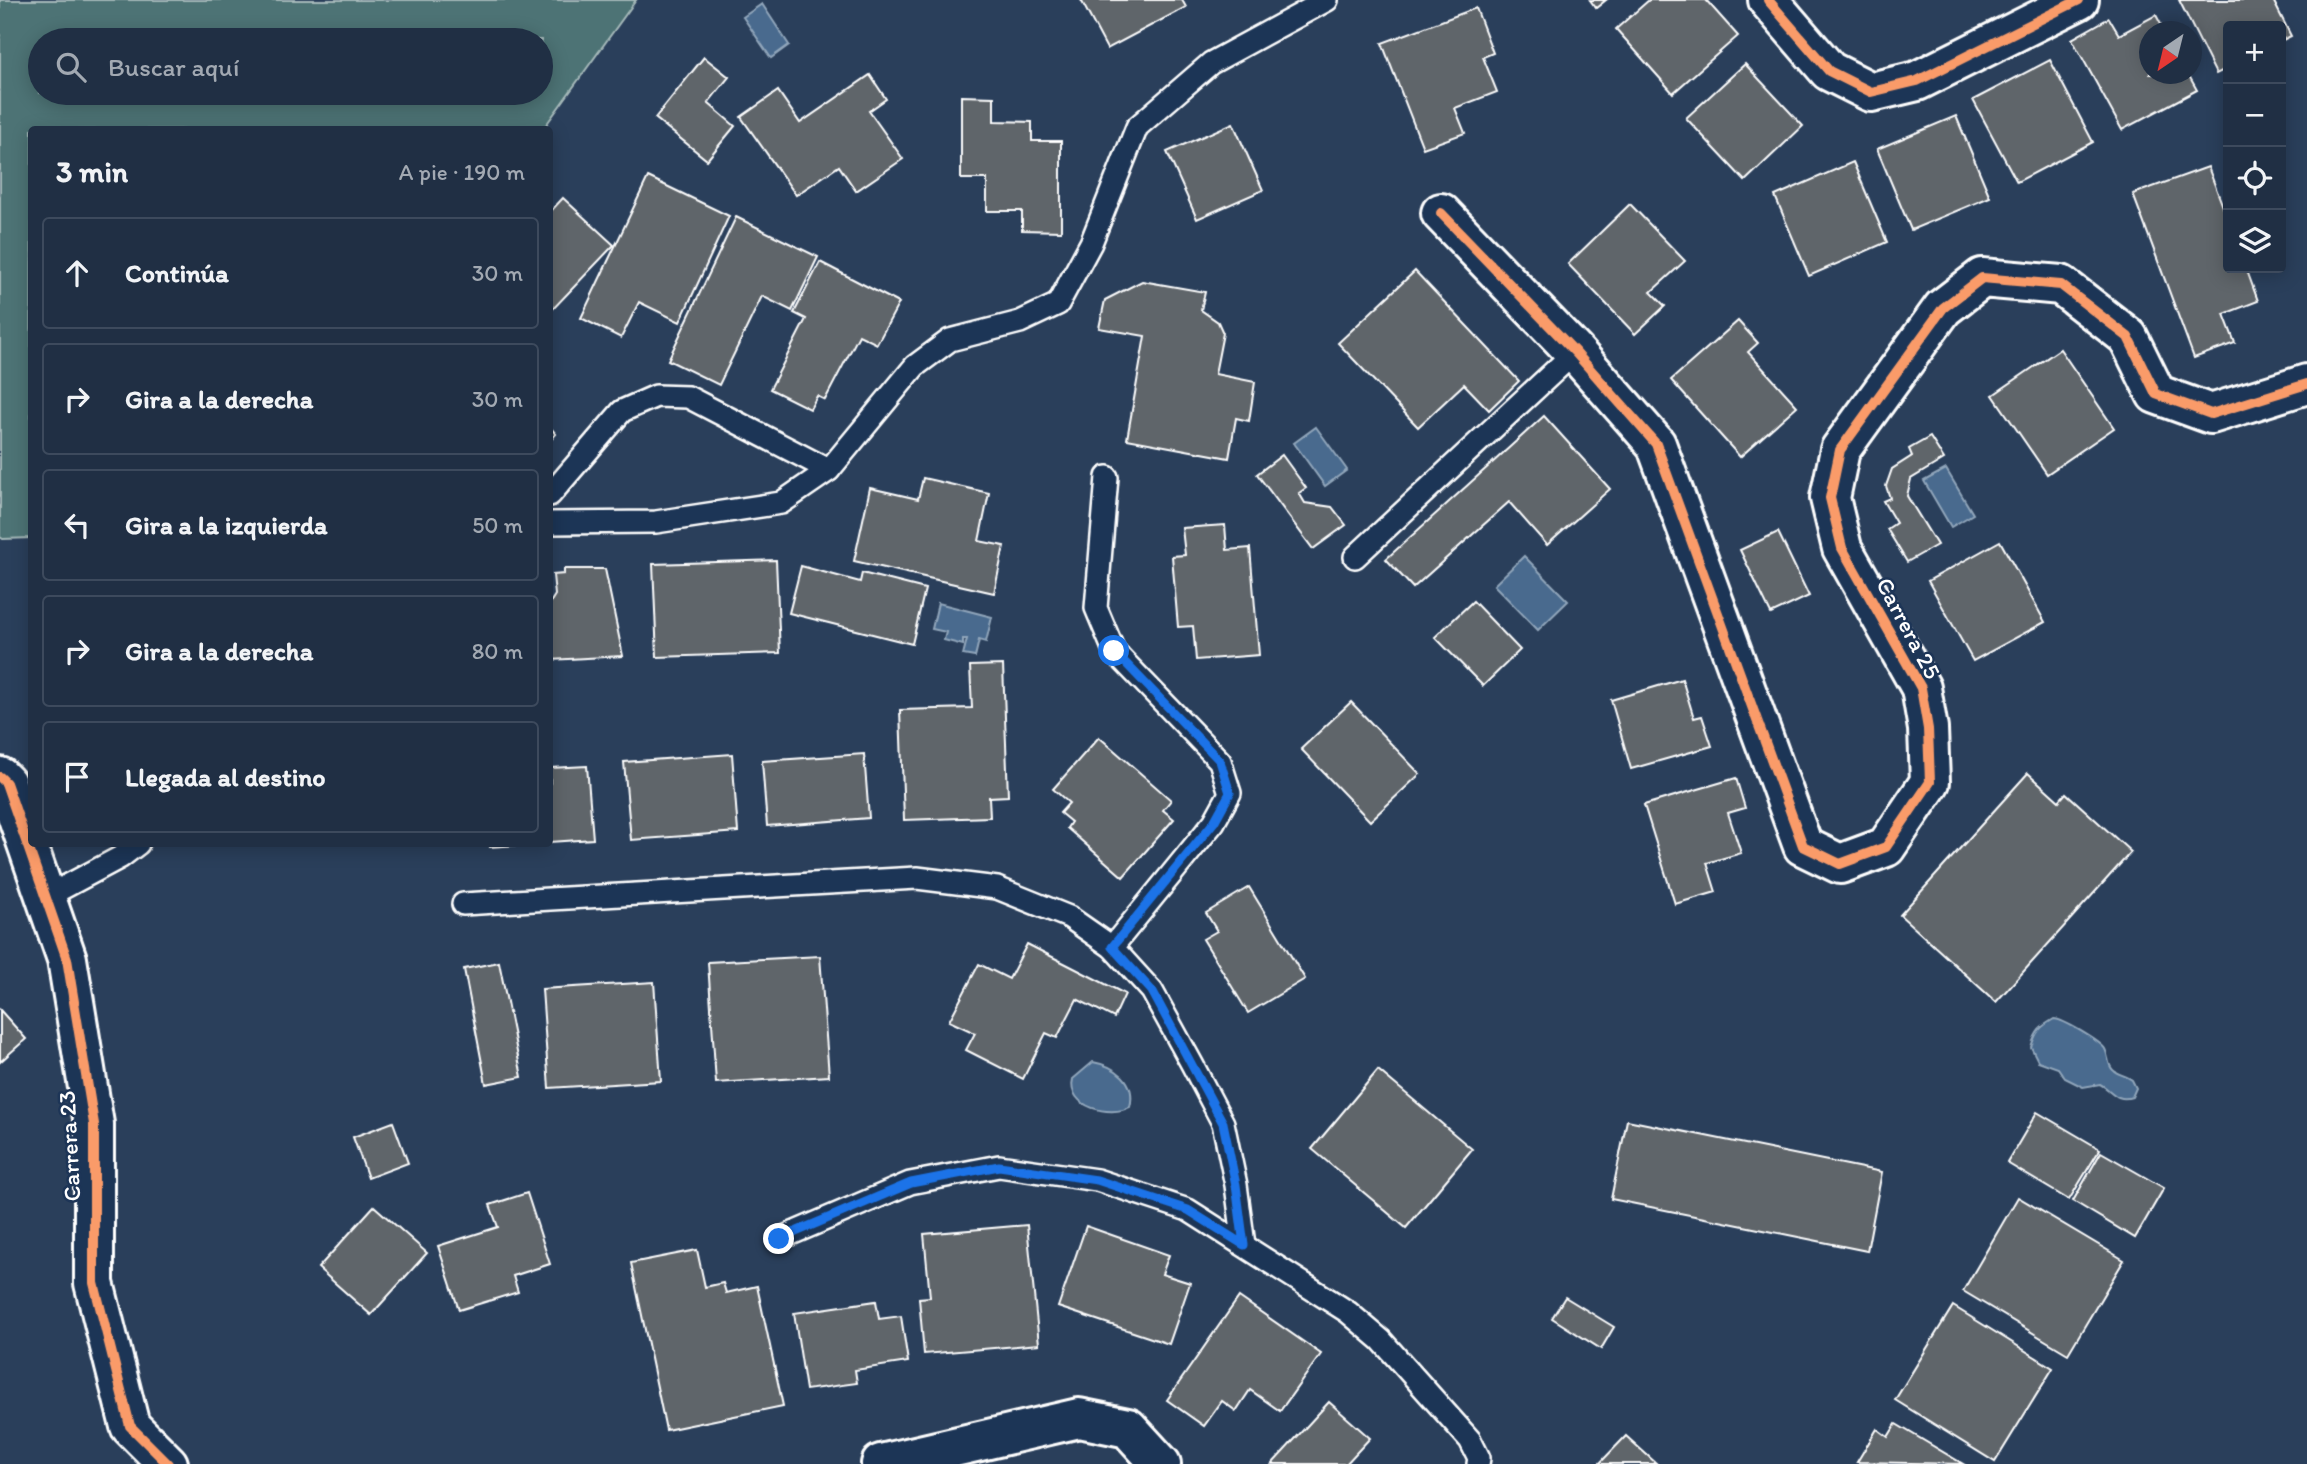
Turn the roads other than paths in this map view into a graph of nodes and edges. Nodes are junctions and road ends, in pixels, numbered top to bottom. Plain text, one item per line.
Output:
1 (1327, 0) edge
2 (1768, 0) edge
3 (2079, 0) edge
4 (1441, 213) dead end
5 (1575, 352) junction
6 (2307, 384) edge
7 (829, 470) junction
8 (1107, 477) dead end
9 (553, 492) edge
10 (553, 523) edge
11 (1355, 557) dead end
12 (0, 777) edge
13 (28, 846) edge
14 (28, 847) edge
15 (134, 847) edge
16 (46, 897) junction
17 (463, 904) dead end
18 (1112, 947) junction
19 (779, 1239) dead end
20 (1244, 1245) junction
21 (168, 1464) edge
22 (881, 1464) edge
23 (1161, 1464) edge
24 (1478, 1464) edge

1 - 7 lane
2 - 3 street
4 - 5 street, Carrera 25
5 - 6 street, Carrera 25
5 - 11 lane
7 - 9 lane
7 - 10 lane
8 - 18 lane
12 - 13 street, Carrera 23
14 - 16 street, Carrera 23
15 - 16 lane
16 - 21 street, Carrera 23
17 - 18 lane
18 - 20 lane
19 - 20 lane
20 - 24 lane
22 - 23 street

